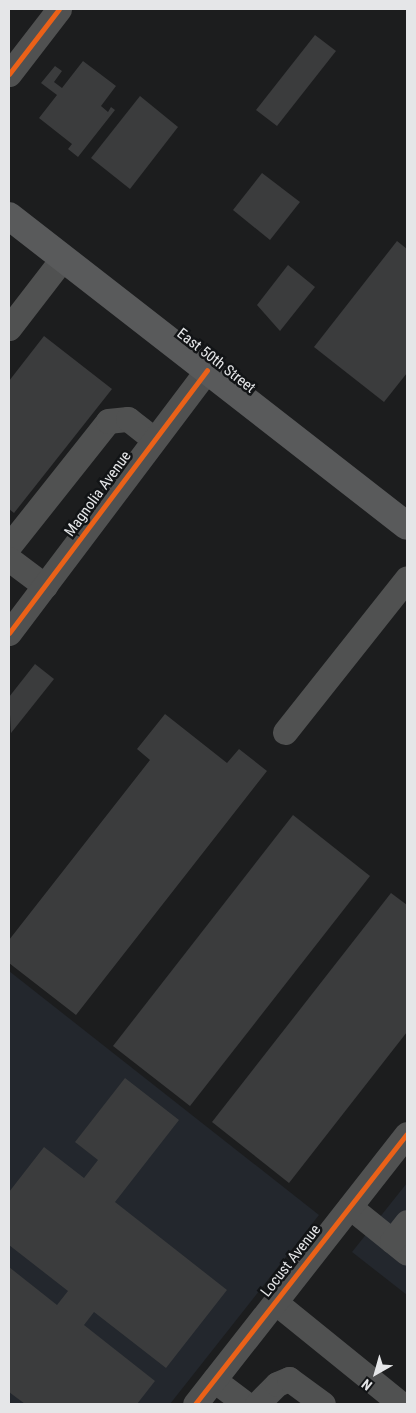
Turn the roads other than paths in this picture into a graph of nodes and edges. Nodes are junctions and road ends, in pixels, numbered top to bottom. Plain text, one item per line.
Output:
1 (59, 9) edge
2 (9, 74) edge
3 (9, 216) edge
4 (63, 258) junction
5 (9, 328) edge
6 (207, 370) junction
7 (154, 439) junction
8 (407, 526) edge
9 (9, 546) edge
10 (13, 570) edge
11 (407, 578) edge
12 (45, 586) junction
13 (9, 633) edge
14 (285, 732) dead end
15 (407, 1134) edge
16 (350, 1207) junction
17 (402, 1239) edge
18 (275, 1302) junction
19 (214, 1380) junction
20 (195, 1404) edge
21 (246, 1404) edge
22 (257, 1404) edge
23 (323, 1404) edge
24 (401, 1404) edge

1 - 2 street
3 - 4 main road, East 50th Street
4 - 5 street
4 - 6 main road, East 50th Street
6 - 7 street, Magnolia Avenue
6 - 8 main road, East 50th Street
7 - 9 street
7 - 12 street, Magnolia Avenue
10 - 12 street
11 - 14 street
12 - 13 street, Magnolia Avenue
15 - 16 street, Locust Avenue
16 - 17 street
16 - 18 street, Locust Avenue
18 - 19 street, Locust Avenue
18 - 24 street
19 - 20 street, Locust Avenue
19 - 21 street
22 - 23 street

